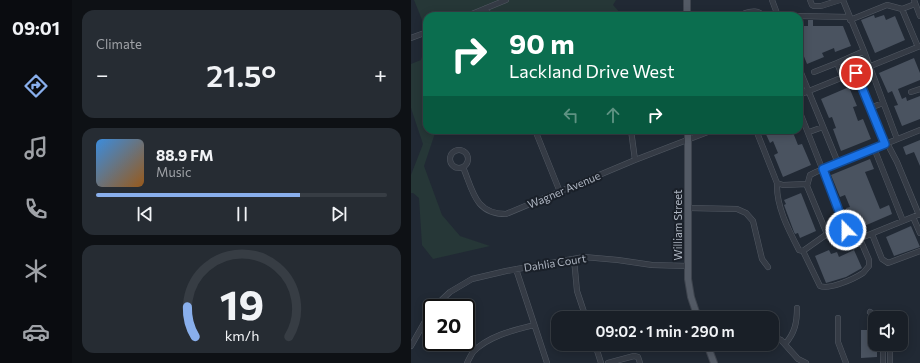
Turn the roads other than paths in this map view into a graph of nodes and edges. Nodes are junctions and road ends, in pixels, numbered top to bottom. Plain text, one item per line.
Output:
1 (506, 0) edge
2 (687, 0) edge
3 (772, 0) edge
4 (810, 0) edge
5 (841, 0) edge
6 (914, 2) edge
7 (486, 8) junction
8 (902, 9) junction
9 (476, 12) edge
10 (488, 12) edge
11 (687, 12) edge
12 (747, 12) edge
13 (758, 12) edge
14 (776, 12) edge
15 (803, 16) edge
16 (920, 16) edge
17 (850, 18) junction
18 (423, 34) edge
19 (411, 38) edge
20 (919, 46) edge
21 (864, 51) junction
22 (837, 63) junction
23 (869, 67) junction
24 (814, 72) dead end
25 (856, 73) junction
26 (803, 77) edge
27 (843, 78) junction
28 (920, 88) edge
29 (809, 91) junction
30 (911, 92) dead end
31 (803, 93) edge
32 (883, 103) junction
33 (870, 108) junction
34 (803, 119) edge
35 (823, 127) junction
36 (920, 130) edge
37 (809, 132) junction
38 (537, 134) edge
39 (632, 134) edge
40 (687, 134) edge
41 (703, 134) edge
42 (758, 134) edge
43 (897, 139) junction
44 (688, 140) junction
45 (886, 144) junction
46 (874, 148) junction
47 (635, 160) junction
48 (838, 163) junction
49 (463, 167) dead end
50 (823, 169) junction
51 (777, 183) junction
52 (807, 184) junction
53 (560, 192) junction
54 (688, 208) junction
55 (917, 215) edge
56 (903, 221) junction
57 (920, 233) edge
58 (827, 234) junction
59 (872, 234) junction
60 (860, 239) junction
61 (851, 242) junction
62 (803, 251) junction
63 (920, 251) edge
64 (574, 258) junction
65 (688, 266) junction
66 (768, 267) dead end
67 (516, 269) junction
68 (443, 299) edge
69 (797, 308) dead end
70 (584, 311) edge
71 (696, 311) edge
72 (838, 318) dead end
73 (423, 325) edge
74 (534, 325) junction
75 (779, 339) edge
76 (785, 344) junction
77 (411, 346) edge
78 (597, 351) edge
79 (710, 351) edge
80 (883, 351) edge
81 (890, 351) edge
82 (467, 363) edge
83 (547, 363) edge
84 (601, 363) edge
85 (608, 363) edge
86 (640, 363) edge
87 (714, 363) edge
88 (806, 363) edge
89 (846, 363) edge
90 (883, 363) edge
91 (890, 363) edge

1 - 7 street
2 - 11 main road
3 - 14 street
4 - 5 street
5 - 17 street
6 - 8 street
6 - 16 street
7 - 9 street
7 - 10 street
8 - 17 street
8 - 20 street
12 - 13 street
15 - 17 street
17 - 21 street
18 - 19 street
20 - 23 street
21 - 22 street
21 - 23 street
22 - 24 street
22 - 27 street
23 - 25 street
23 - 32 street
25 - 27 street
25 - 33 street
26 - 29 street
27 - 29 street
28 - 30 street
29 - 31 street
29 - 35 street
32 - 33 street
32 - 43 street
33 - 45 street
34 - 37 street
35 - 37 street
35 - 48 street
36 - 43 street
37 - 50 street
38 - 53 street
39 - 47 street
40 - 44 main road, William Street
41 - 44 street, Wagner Avenue
42 - 51 street
43 - 45 street
44 - 47 street, Wagner Avenue
44 - 54 main road, William Street
45 - 46 street
45 - 55 street
46 - 48 street
46 - 56 street
47 - 53 street, Wagner Avenue
48 - 50 street
49 - 53 street, Wagner Avenue
50 - 52 street
50 - 61 street
51 - 52 street
51 - 62 street
52 - 58 street
54 - 65 main road, William Street
54 - 66 street
55 - 56 street
55 - 57 street
56 - 59 street
58 - 61 street
58 - 62 street
59 - 60 street
59 - 63 street
60 - 61 street
60 - 62 street
64 - 65 street, Dahlia Court
64 - 67 street, Dahlia Court
64 - 70 street
65 - 71 main road, William Street
67 - 68 street, Dahlia Court
67 - 74 street
69 - 76 street
72 - 89 street
73 - 77 street, Dahlia Court
74 - 82 street
74 - 83 street
75 - 76 street
76 - 88 street
78 - 84 street
79 - 87 main road
80 - 90 street
81 - 91 street
85 - 86 street

